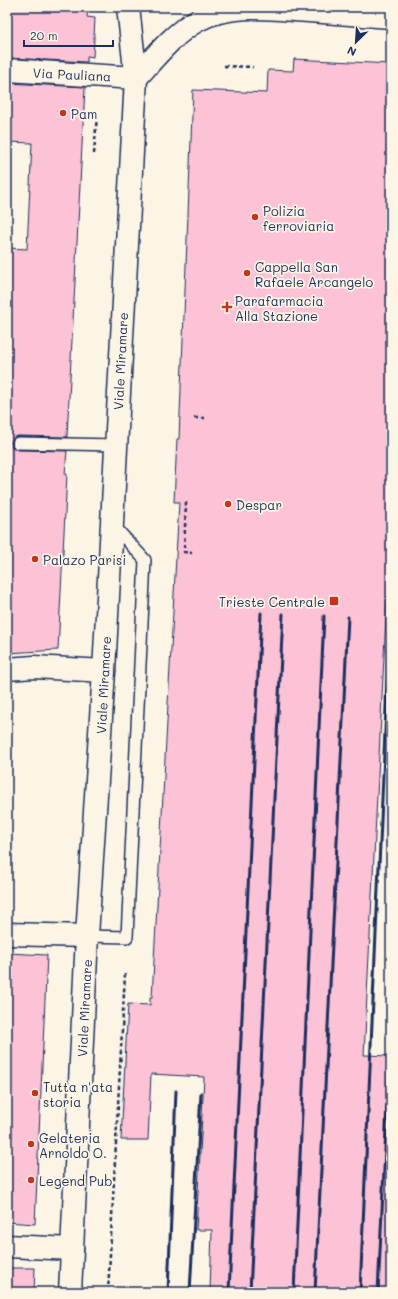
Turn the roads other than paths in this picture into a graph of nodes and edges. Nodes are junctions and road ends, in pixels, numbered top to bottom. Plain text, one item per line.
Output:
1 (128, 7) edge
2 (252, 7) edge
3 (391, 17) edge
4 (7, 70) edge
5 (136, 78) junction
6 (18, 443) dead end
7 (116, 445) junction
8 (112, 524) junction
9 (7, 669) edge
10 (104, 671) junction
11 (7, 934) edge
12 (87, 936) junction
13 (7, 1246) edge
14 (72, 1249) junction
15 (70, 1292) edge

1 - 5 main road, Viale Miramare
2 - 3 main road
2 - 5 main road
4 - 5 main road, Via Pauliana
5 - 7 main road, Viale Miramare
6 - 7 lane
7 - 8 main road, Viale Miramare
8 - 10 main road, Viale Miramare
8 - 12 lane
9 - 10 main road
10 - 12 main road, Viale Miramare
11 - 12 main road
12 - 14 main road, Viale Miramare
13 - 14 main road
14 - 15 main road, Viale Miramare

